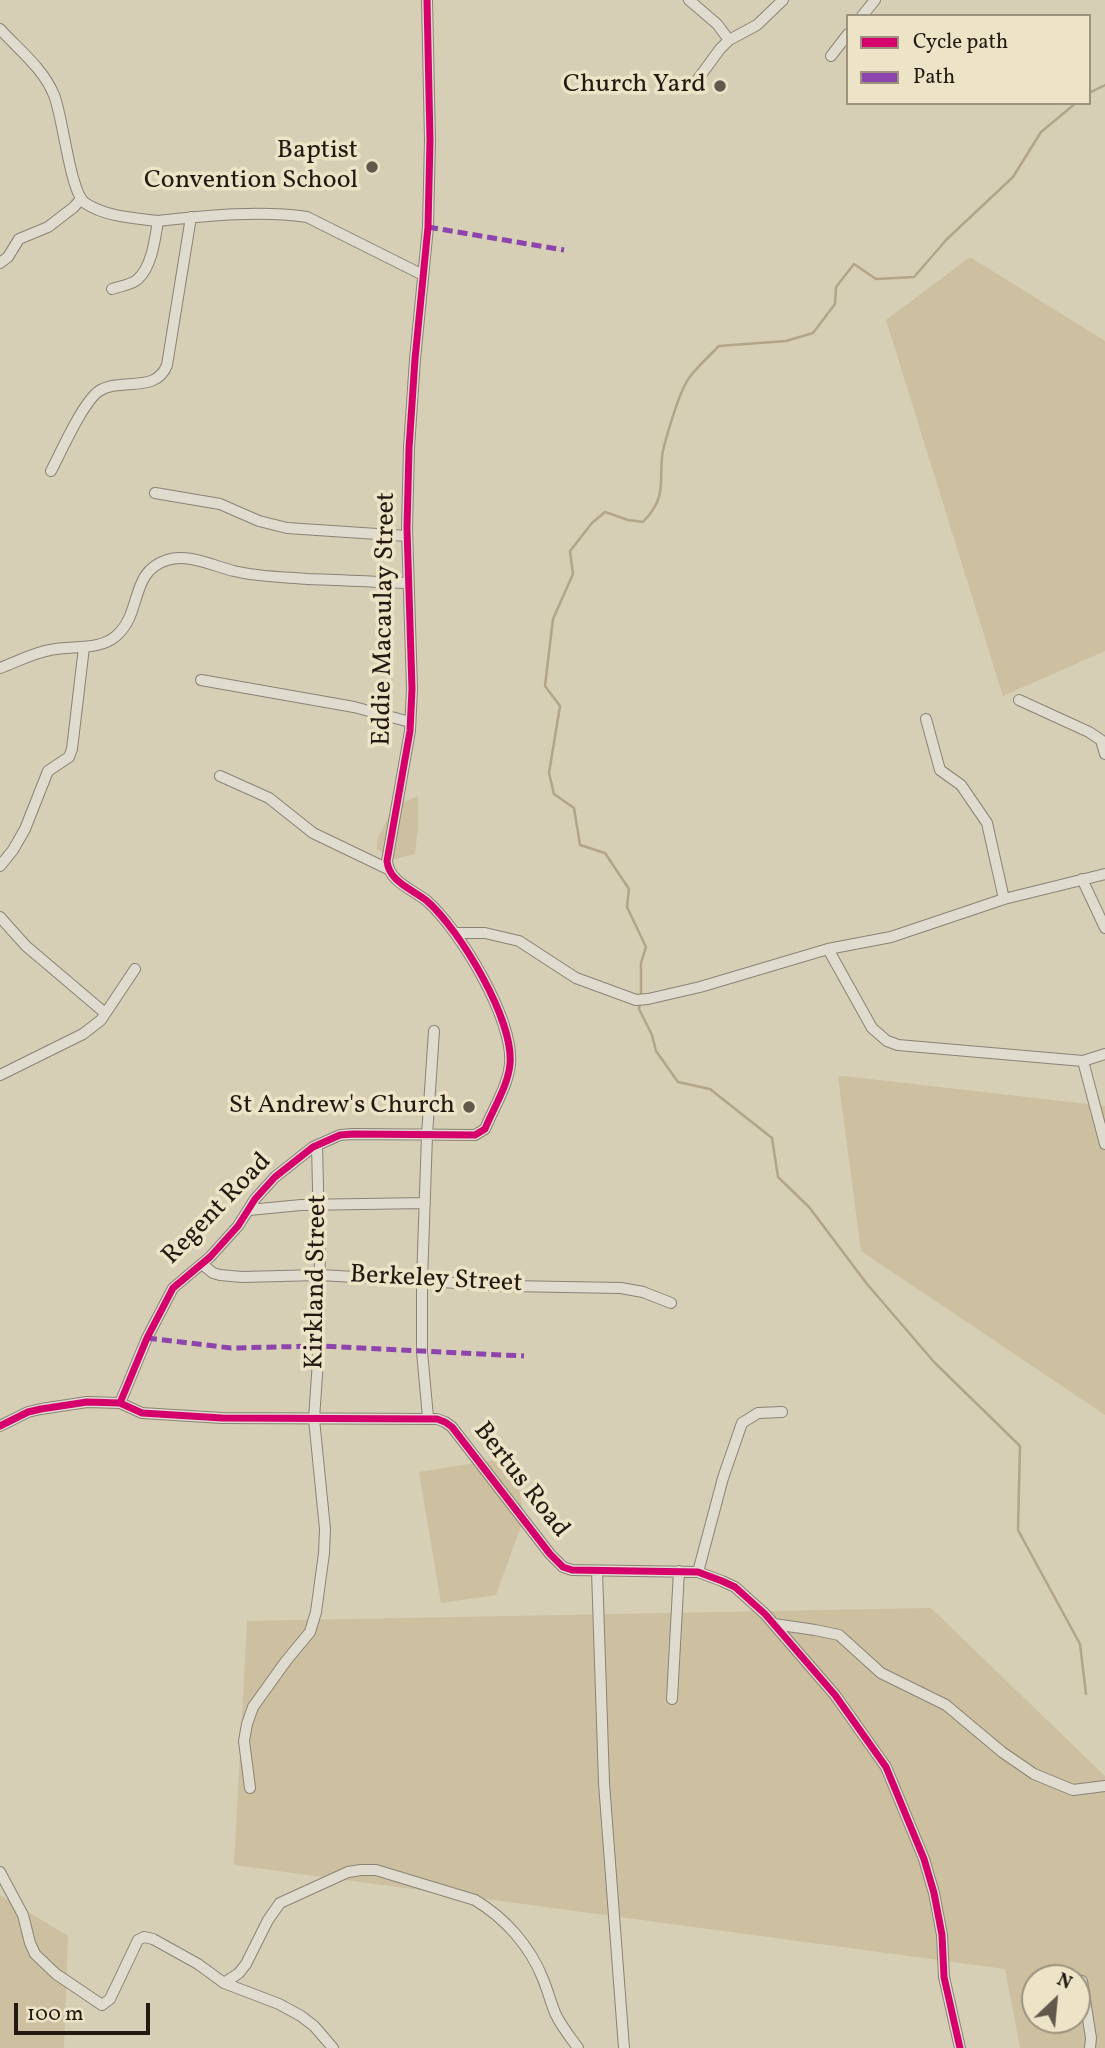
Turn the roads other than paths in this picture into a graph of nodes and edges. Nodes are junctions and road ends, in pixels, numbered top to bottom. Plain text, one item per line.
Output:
1 (427, 0) edge
2 (689, 0) edge
3 (783, 0) edge
4 (0, 29) edge
5 (846, 37) edge
6 (729, 40) junction
7 (831, 56) dead end
8 (698, 79) dead end
9 (81, 199) junction
10 (191, 217) junction
11 (158, 221) junction
12 (0, 263) edge
13 (423, 275) junction
14 (112, 289) dead end
15 (51, 471) dead end
16 (155, 493) dead end
17 (407, 536) junction
18 (408, 583) junction
19 (84, 647) junction
20 (0, 668) edge
21 (201, 680) dead end
22 (1019, 701) dead end
23 (926, 719) dead end
24 (410, 722) junction
25 (1105, 754) edge
26 (220, 776) dead end
27 (0, 866) edge
28 (388, 869) junction
29 (1105, 874) edge
30 (1082, 879) junction
31 (1004, 899) junction
32 (0, 917) edge
33 (1105, 928) edge
34 (456, 933) junction
35 (828, 949) junction
36 (135, 969) dead end
37 (105, 1013) junction
38 (434, 1031) dead end
39 (1105, 1054) edge
40 (1083, 1060) junction
41 (0, 1075) edge
42 (427, 1135) junction
43 (1105, 1144) edge
44 (317, 1145) junction
45 (425, 1203) junction
46 (320, 1205) junction
47 (249, 1210) junction
48 (203, 1265) junction
49 (320, 1275) junction
50 (422, 1281) junction
51 (671, 1303) dead end
52 (120, 1403) junction
53 (782, 1412) dead end
54 (428, 1417) junction
55 (314, 1419) junction
56 (0, 1426) edge
57 (597, 1571) junction
58 (680, 1571) junction
59 (698, 1572) junction
60 (774, 1624) junction
61 (671, 1699) dead end
62 (1105, 1786) edge
63 (250, 1788) dead end
64 (0, 1872) edge
65 (224, 1983) junction
66 (332, 2048) edge
67 (578, 2048) edge
68 (624, 2048) edge
69 (960, 2048) edge

1 - 13 street, Eddie Macaulay Street
2 - 6 street
3 - 6 street
4 - 9 street
5 - 7 street
6 - 8 street
9 - 11 street
9 - 12 street
10 - 11 street
10 - 13 street
10 - 15 street
11 - 14 street
13 - 17 street, Eddie Macaulay Street
16 - 17 street
17 - 18 street, Eddie Macaulay Street
18 - 19 street
18 - 24 street, Eddie Macaulay Street
19 - 20 street
19 - 27 street
21 - 24 street
22 - 25 street
23 - 31 street
24 - 28 street, Eddie Macaulay Street
26 - 28 street
28 - 34 street
29 - 30 street
30 - 31 street
30 - 33 street
31 - 35 street
32 - 37 street
34 - 35 street
34 - 42 street
35 - 40 street
36 - 37 street
37 - 41 street
38 - 42 street
39 - 40 street
40 - 43 street
42 - 44 street, Regent Road
42 - 45 street
44 - 46 street, Kirkland Street
44 - 47 street, Regent Road
45 - 46 street
45 - 50 street
46 - 47 street
46 - 49 street, Kirkland Street
47 - 48 street, Regent Road
48 - 49 street, Berkeley Street
48 - 52 street, Regent Road
49 - 50 street, Berkeley Street
49 - 55 street, Kirkland Street
50 - 51 street, Berkeley Street
50 - 54 street
52 - 55 street
52 - 56 street
53 - 59 street
54 - 55 street
54 - 57 street, Bertus Road
55 - 63 street, Kirkland Street
57 - 58 street, Bertus Road
57 - 68 street
58 - 59 street, Bertus Road
58 - 61 street
59 - 60 street, Bertus Road
60 - 62 street
60 - 69 street, Bertus Road
64 - 65 street
65 - 66 street
65 - 67 street

